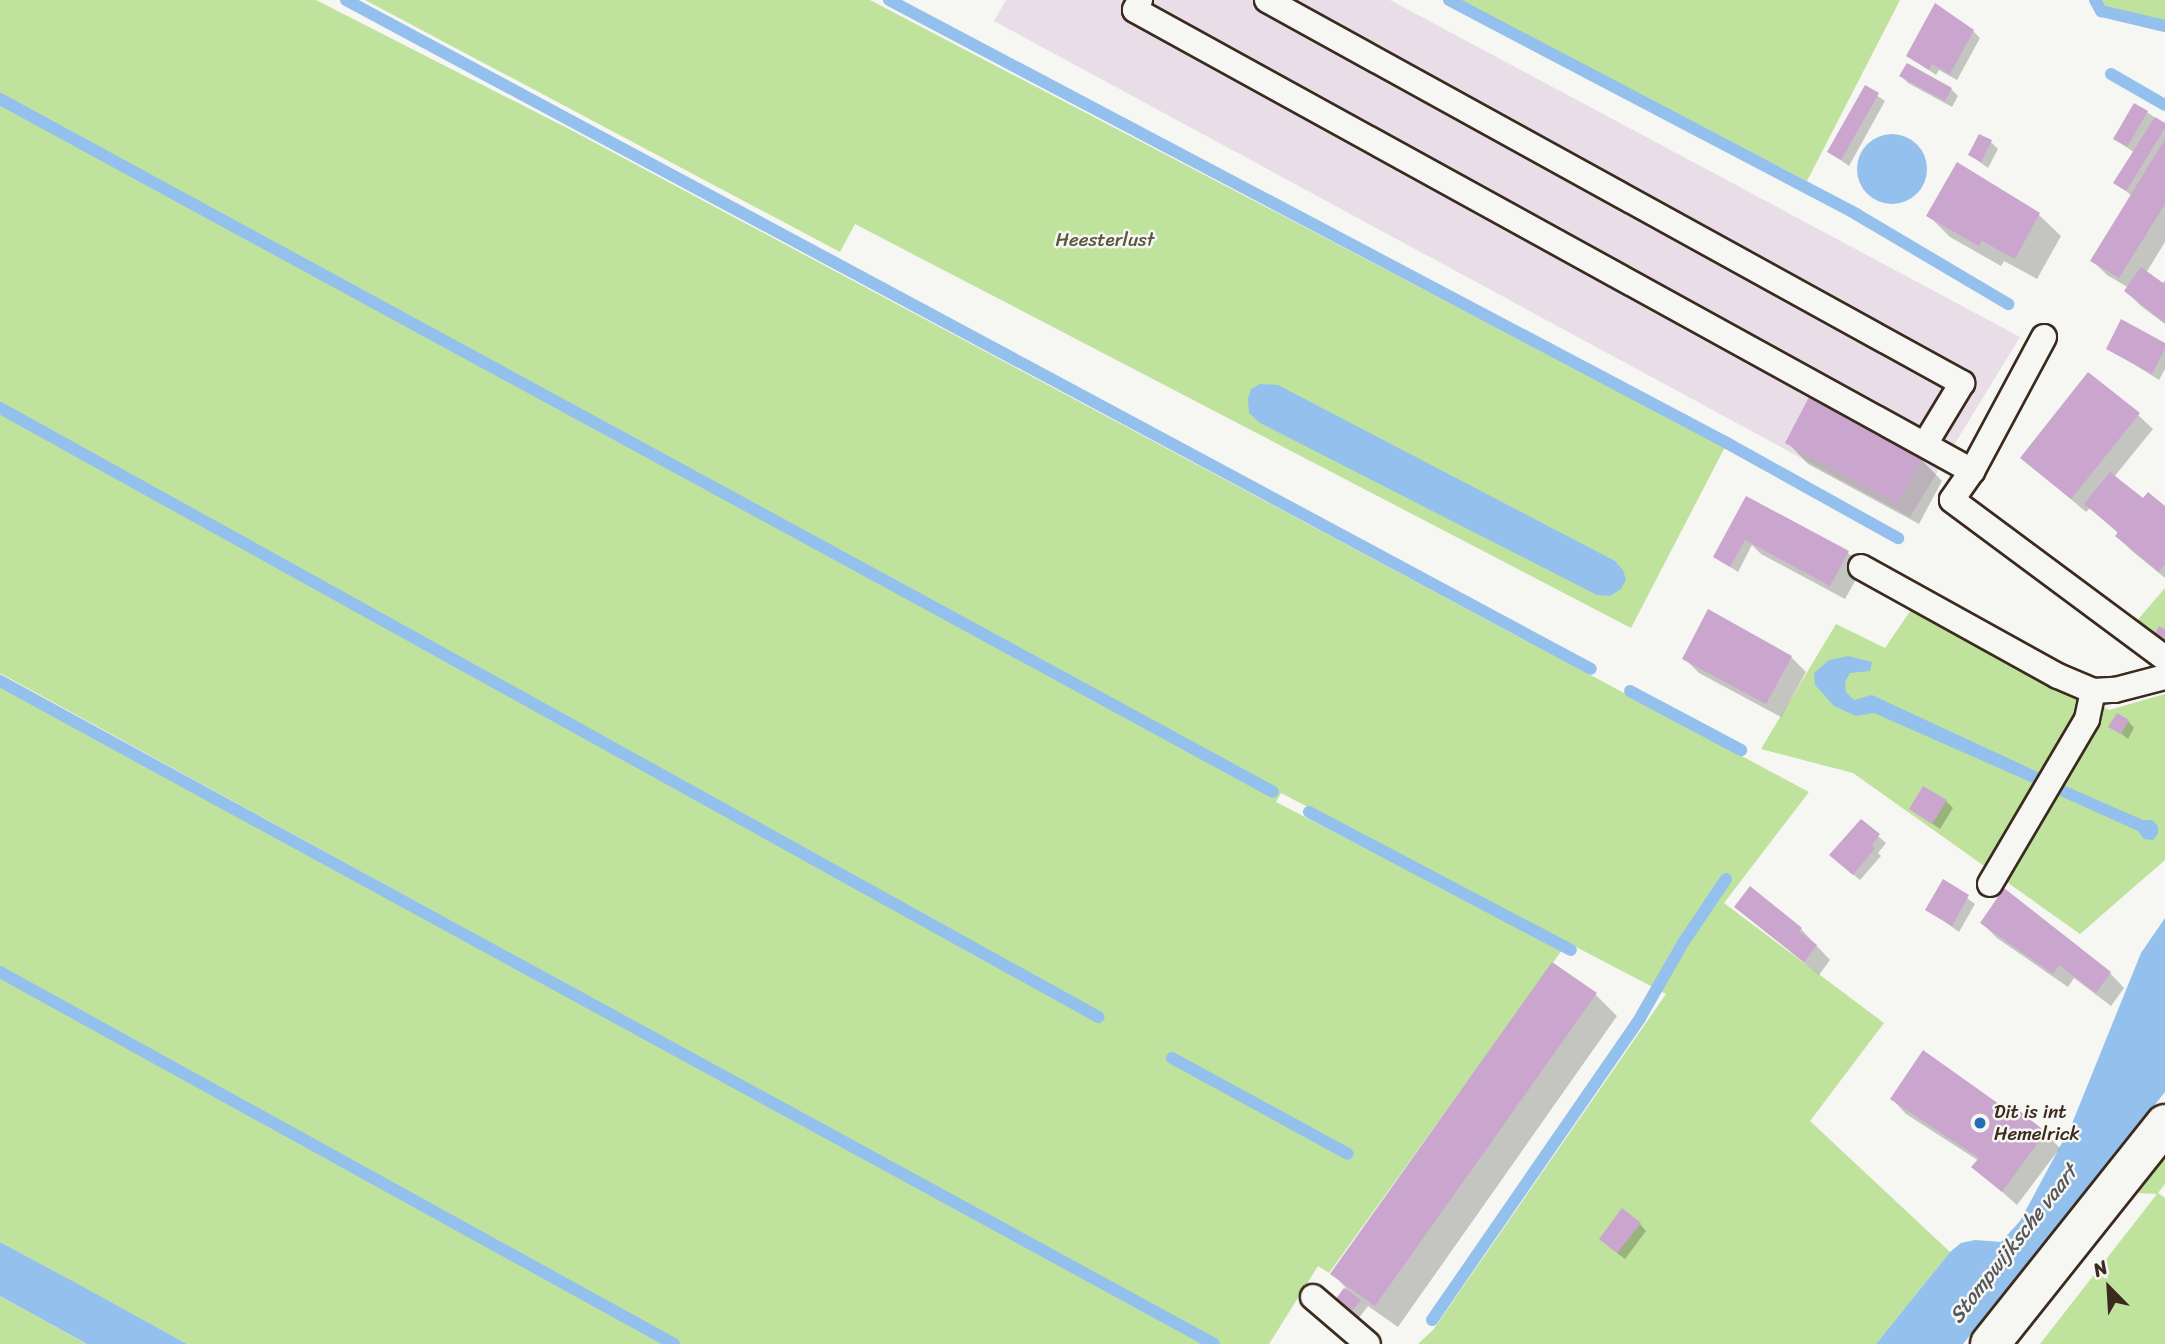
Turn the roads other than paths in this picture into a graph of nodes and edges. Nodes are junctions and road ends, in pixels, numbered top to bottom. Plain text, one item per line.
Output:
1 (1140, 0) edge
2 (1267, 0) edge
3 (2044, 337) dead end
4 (1925, 444) junction
5 (1972, 471) junction
6 (1861, 567) dead end
7 (2165, 658) edge
8 (2165, 677) edge
9 (2093, 691) junction
10 (1990, 884) dead end
11 (2165, 1124) edge
12 (1312, 1297) dead end
13 (1368, 1344) edge
14 (1990, 1344) edge

1 - 4 lane
2 - 4 lane
3 - 5 lane
4 - 5 lane
5 - 7 lane
6 - 9 lane
8 - 9 lane
9 - 10 lane
11 - 14 street
12 - 13 lane

